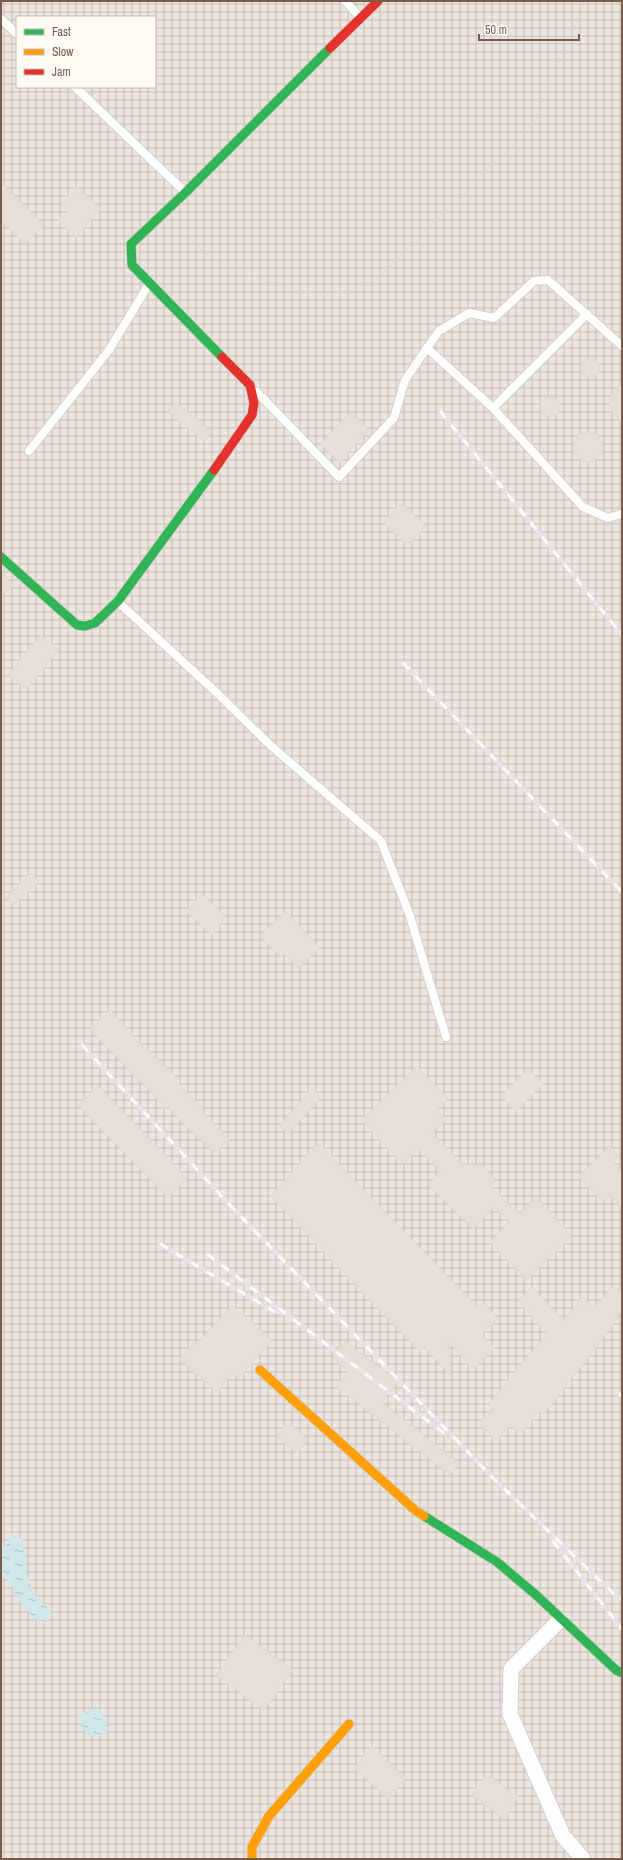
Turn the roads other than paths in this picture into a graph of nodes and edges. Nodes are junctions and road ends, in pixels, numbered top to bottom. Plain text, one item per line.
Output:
1 (345, 1) edge
2 (378, 1) edge
3 (361, 17) junction
4 (1, 19) edge
5 (16, 33) edge
6 (76, 88) edge
7 (185, 192) junction
8 (149, 284) junction
9 (587, 314) junction
10 (622, 346) edge
11 (427, 348) junction
12 (250, 385) junction
13 (494, 408) junction
14 (30, 451) dead end
15 (622, 514) edge
16 (1, 557) edge
17 (118, 601) junction
18 (446, 1037) dead end
19 (260, 1370) dead end
20 (560, 1620) junction
21 (622, 1673) edge
22 (349, 1724) dead end
23 (252, 1859) edge
24 (583, 1859) edge

1 - 3 lane
2 - 3 street
3 - 7 street
4 - 5 lane
6 - 7 lane
7 - 8 street
8 - 12 street
8 - 14 lane
9 - 10 lane
9 - 11 lane
9 - 13 lane
11 - 12 lane
11 - 13 lane
12 - 17 street
13 - 15 lane
16 - 17 street
17 - 18 lane
19 - 20 street
20 - 21 street
20 - 24 street
22 - 23 street

